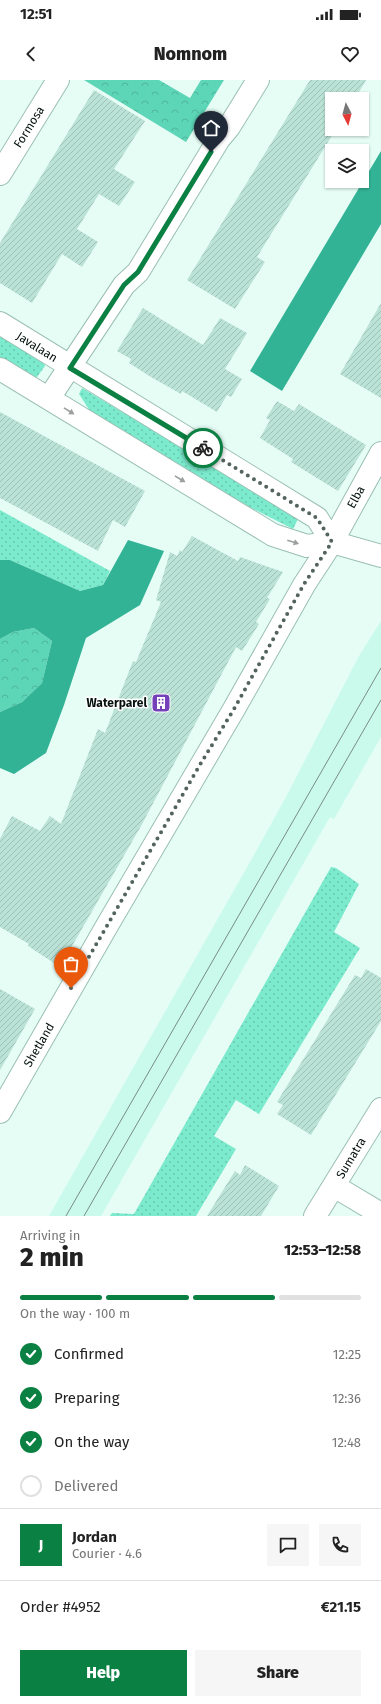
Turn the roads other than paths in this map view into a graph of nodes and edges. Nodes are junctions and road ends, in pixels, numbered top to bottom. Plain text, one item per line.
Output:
1 (58, 80) edge
2 (258, 80) edge
3 (0, 174) edge
4 (0, 323) edge
5 (70, 368) junction
6 (0, 369) edge
7 (49, 398) junction
8 (381, 453) edge
9 (332, 542) junction
10 (381, 556) edge
11 (381, 1109) edge
12 (0, 1112) edge
13 (334, 1186) junction
14 (381, 1214) edge
15 (315, 1216) edge

1 - 3 street, Formosa
2 - 5 street
4 - 5 street, Javalaan
5 - 7 street
5 - 9 street, Javalaan
6 - 7 street
7 -> 9 street
8 - 9 street, Elba
9 - 10 street
9 - 12 street, Shetland
11 - 13 street, Sumatra
13 - 14 street, Sumatra
13 - 15 street, Sumatra

